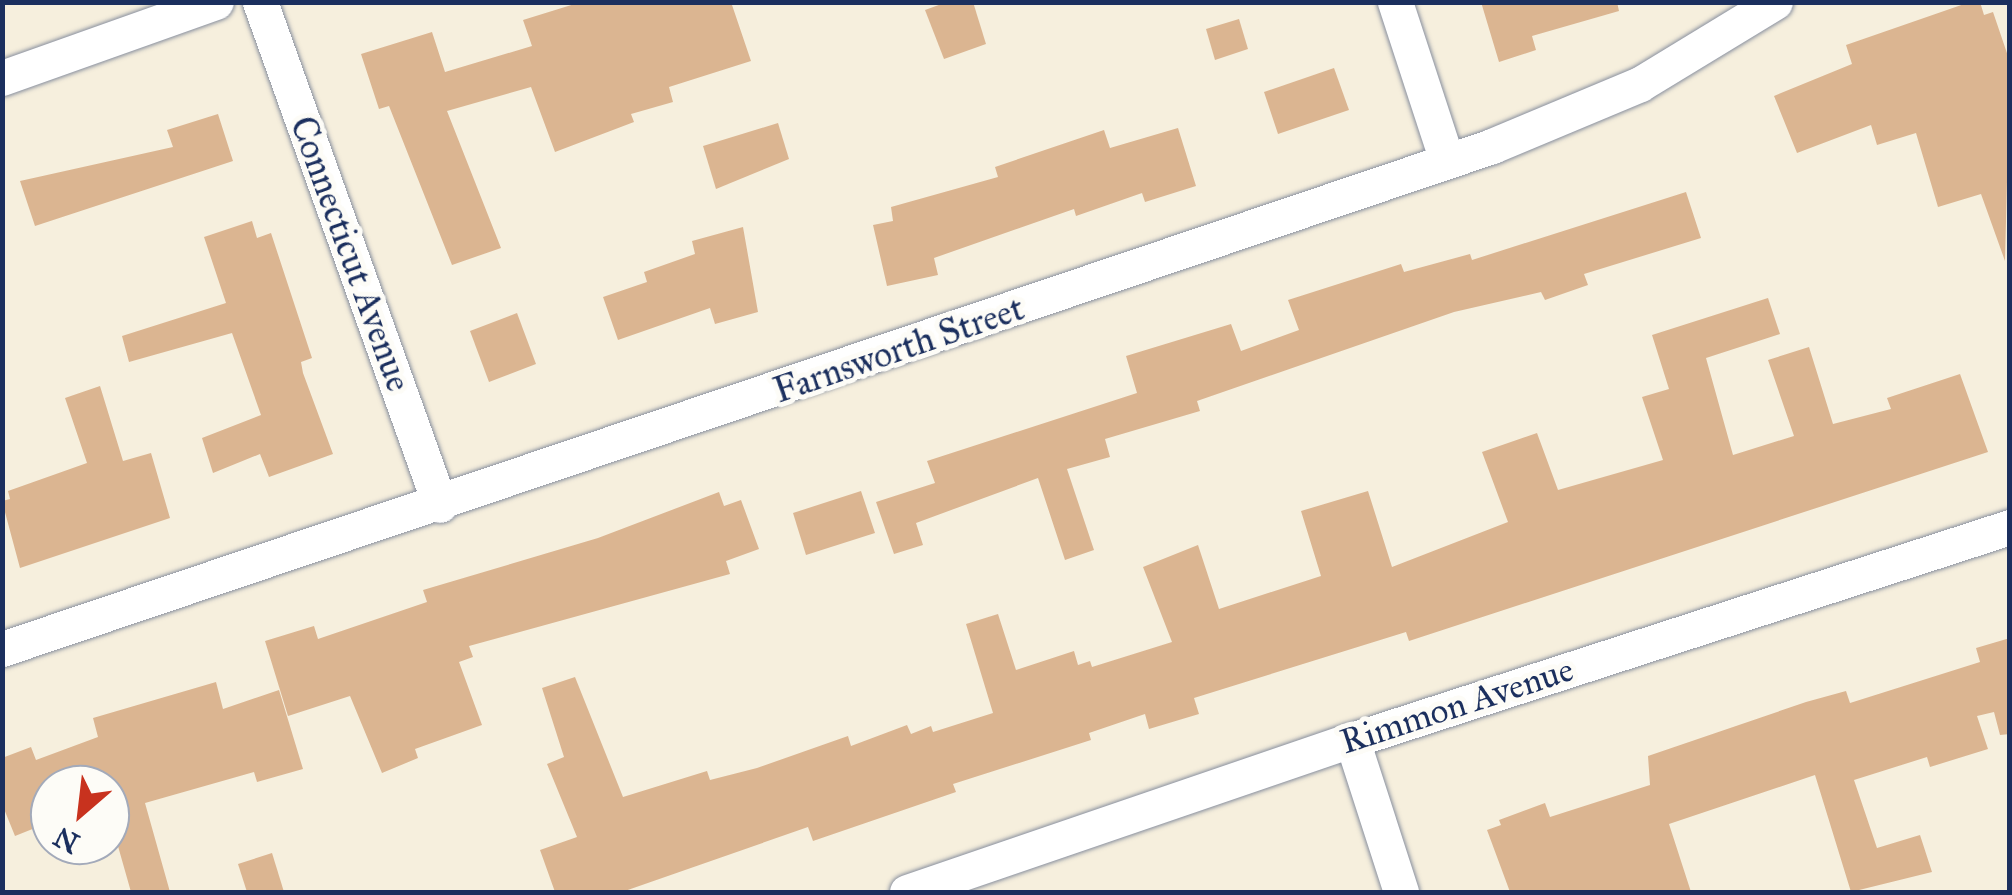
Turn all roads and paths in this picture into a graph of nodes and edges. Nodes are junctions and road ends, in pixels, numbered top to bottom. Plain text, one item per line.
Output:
1 (216, 2) edge
2 (260, 2) edge
3 (1396, 2) edge
4 (1775, 2) edge
5 (2, 78) edge
6 (1447, 162) junction
7 (440, 505) junction
8 (2010, 527) edge
9 (2, 649) edge
10 (1352, 740) junction
11 (907, 892) edge
12 (1400, 892) edge

1 - 5 street
2 - 7 street, Connecticut Avenue
3 - 6 street
4 - 6 street, Farnsworth Street
6 - 7 street, Farnsworth Street
7 - 9 street, Farnsworth Street
8 - 10 street, Rimmon Avenue
10 - 11 street, Rimmon Avenue
10 - 12 street

